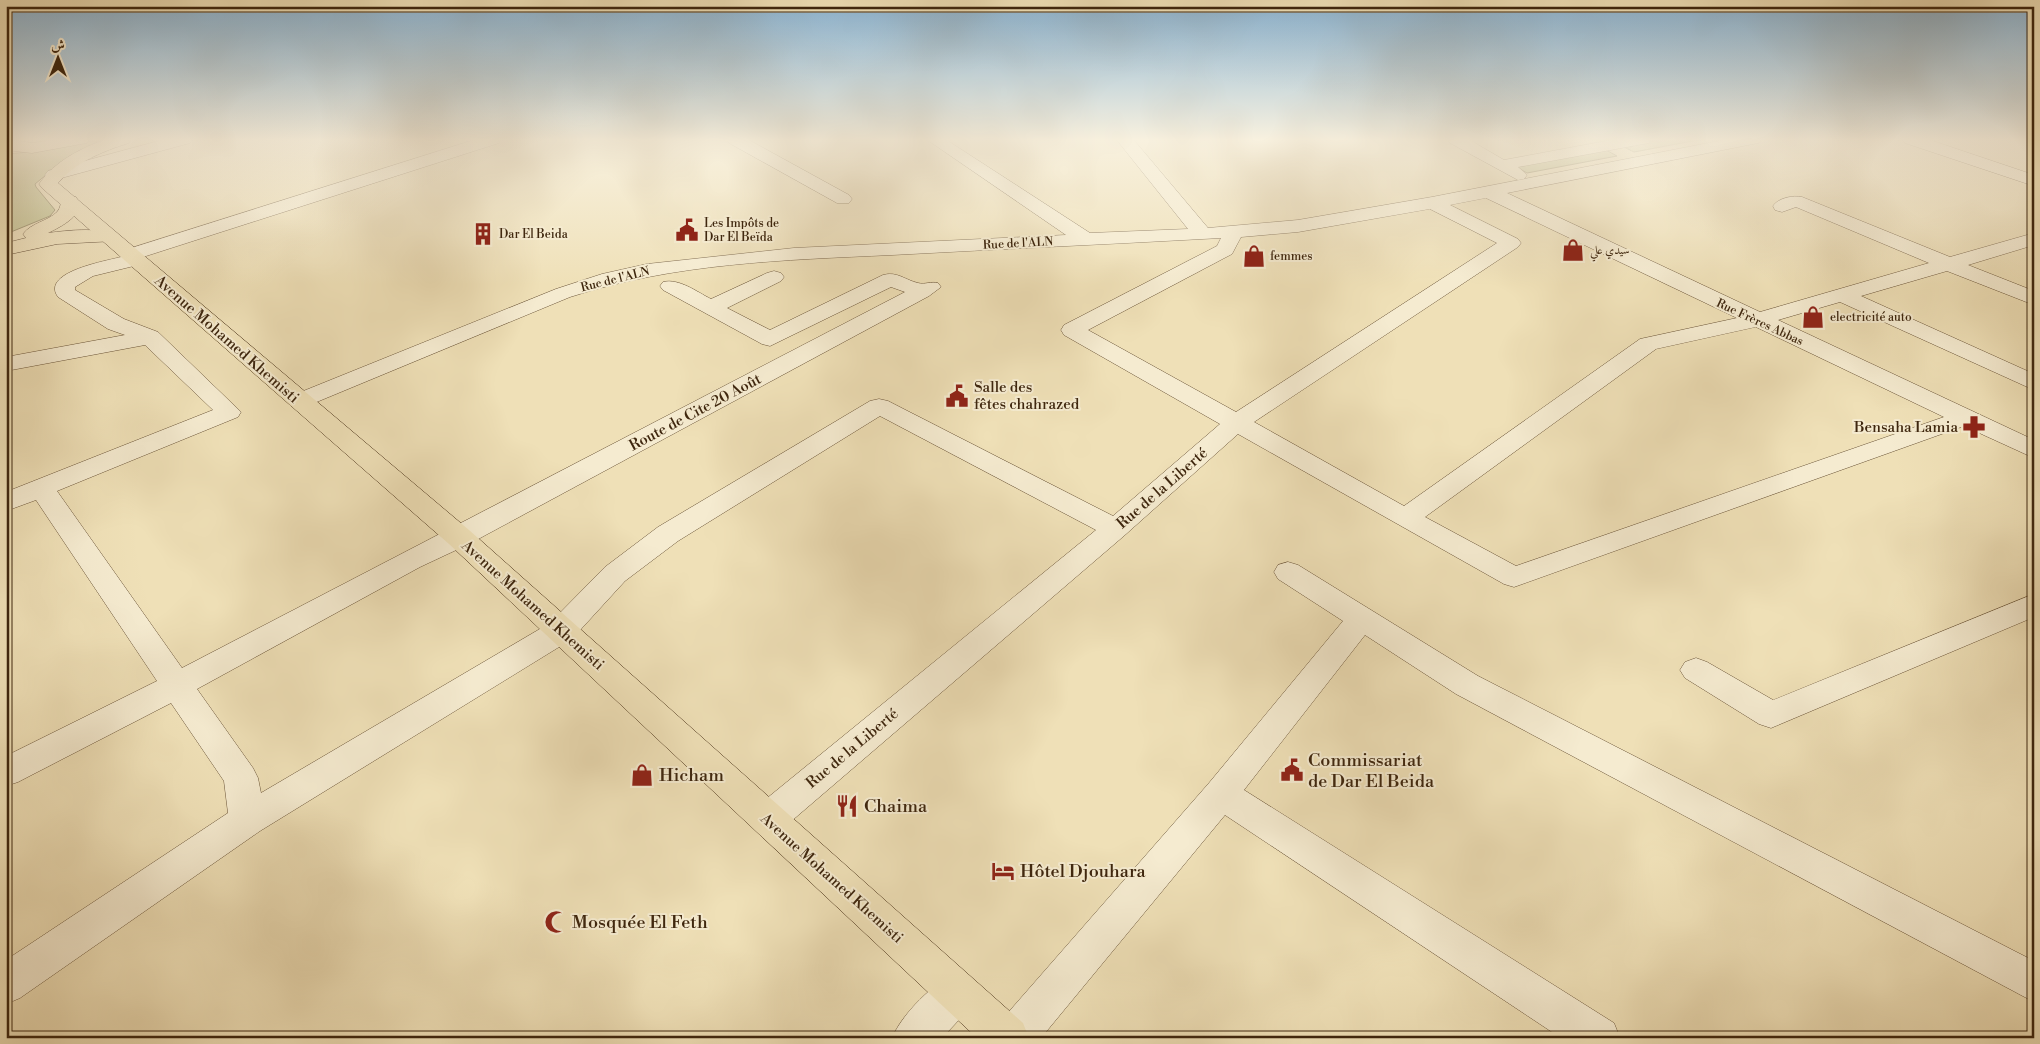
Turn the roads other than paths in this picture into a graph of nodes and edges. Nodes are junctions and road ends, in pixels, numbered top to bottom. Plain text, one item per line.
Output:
1 (59, 188) edge
2 (345, 188) edge
3 (823, 188) edge
4 (1008, 188) edge
5 (1165, 188) edge
6 (1503, 188) edge
7 (1487, 191) junction
8 (843, 199) dead end
9 (70, 201) junction
10 (1432, 204) junction
11 (1782, 206) dead end
12 (1558, 226) junction
13 (1234, 232) junction
14 (1203, 234) junction
15 (108, 237) junction
16 (1524, 238) junction
17 (2034, 239) edge
18 (1087, 240) junction
19 (6, 248) edge
20 (132, 257) junction
21 (587, 261) dead end
22 (1947, 264) junction
23 (774, 277) dead end
24 (609, 278) junction
25 (670, 286) dead end
26 (1841, 295) junction
27 (2034, 299) edge
28 (710, 308) junction
29 (1756, 320) junction
30 (150, 337) junction
31 (770, 339) junction
32 (804, 355) junction
33 (6, 364) edge
34 (2034, 383) edge
35 (299, 401) junction
36 (1965, 418) junction
37 (1237, 422) junction
38 (2034, 450) edge
39 (41, 488) junction
40 (6, 502) edge
41 (1405, 518) junction
42 (1115, 529) junction
43 (459, 537) junction
44 (1288, 572) dead end
45 (2032, 607) edge
46 (1362, 618) junction
47 (561, 631) junction
48 (1696, 670) dead end
49 (177, 685) junction
50 (6, 772) edge
51 (1222, 794) junction
52 (768, 819) junction
53 (246, 820) junction
54 (2034, 982) edge
55 (6, 984) edge
56 (958, 992) junction
57 (913, 1038) edge
58 (1008, 1038) edge
59 (1014, 1038) edge
60 (1599, 1038) edge

1 - 9 main road, Avenue Mohamed Khemisti
2 - 20 street
3 - 8 street
4 - 18 street
5 - 14 street
6 - 7 street, Rue de l'ALN
7 - 10 street, Rue de l'ALN
7 - 12 street, Rue Frères Abbas
9 - 15 main road, Avenue Mohamed Khemisti
9 - 19 main road
10 - 13 street, Rue de l'ALN
10 - 16 street
11 - 22 street
12 - 16 street, Rue de la Liberté
12 - 29 street, Rue Frères Abbas
13 - 14 street, Rue de l'ALN
13 - 37 street
14 - 18 street, Rue de l'ALN
15 - 19 main road
15 - 20 main road, Avenue Mohamed Khemisti
16 - 37 street, Rue de la Liberté
17 - 22 street
18 - 24 street, Rue de l'ALN
20 - 30 street
20 - 35 main road, Avenue Mohamed Khemisti
21 - 24 street
22 - 26 street
22 - 27 street
23 - 28 street
24 - 35 street, Rue de l'ALN
25 - 28 street
26 - 29 street
26 - 34 street
28 - 31 street
29 - 36 street, Rue Frères Abbas
29 - 41 street
30 - 33 street
30 - 39 street
31 - 32 street
31 - 32 street, Route de Cite 20 Août
32 - 43 street, Route de Cite 20 Août
35 - 43 main road, Avenue Mohamed Khemisti
36 - 38 street, Rue Frères Abbas
36 - 41 street
37 - 41 street
37 - 42 street, Rue de la Liberté
39 - 40 street
39 - 49 street
42 - 47 street
42 - 52 street, Rue de la Liberté
43 - 47 main road, Avenue Mohamed Khemisti
43 - 49 street, Route de Cite 20 Août
44 - 46 street
45 - 48 street
46 - 51 street
46 - 54 street
47 - 52 main road, Avenue Mohamed Khemisti
47 - 53 street
49 - 50 street, Route de Cite 20 Août
49 - 53 street
51 - 59 street
51 - 60 street
52 - 56 main road, Avenue Mohamed Khemisti
53 - 55 street
56 - 57 street
56 - 58 main road, Avenue Mohamed Khemisti

